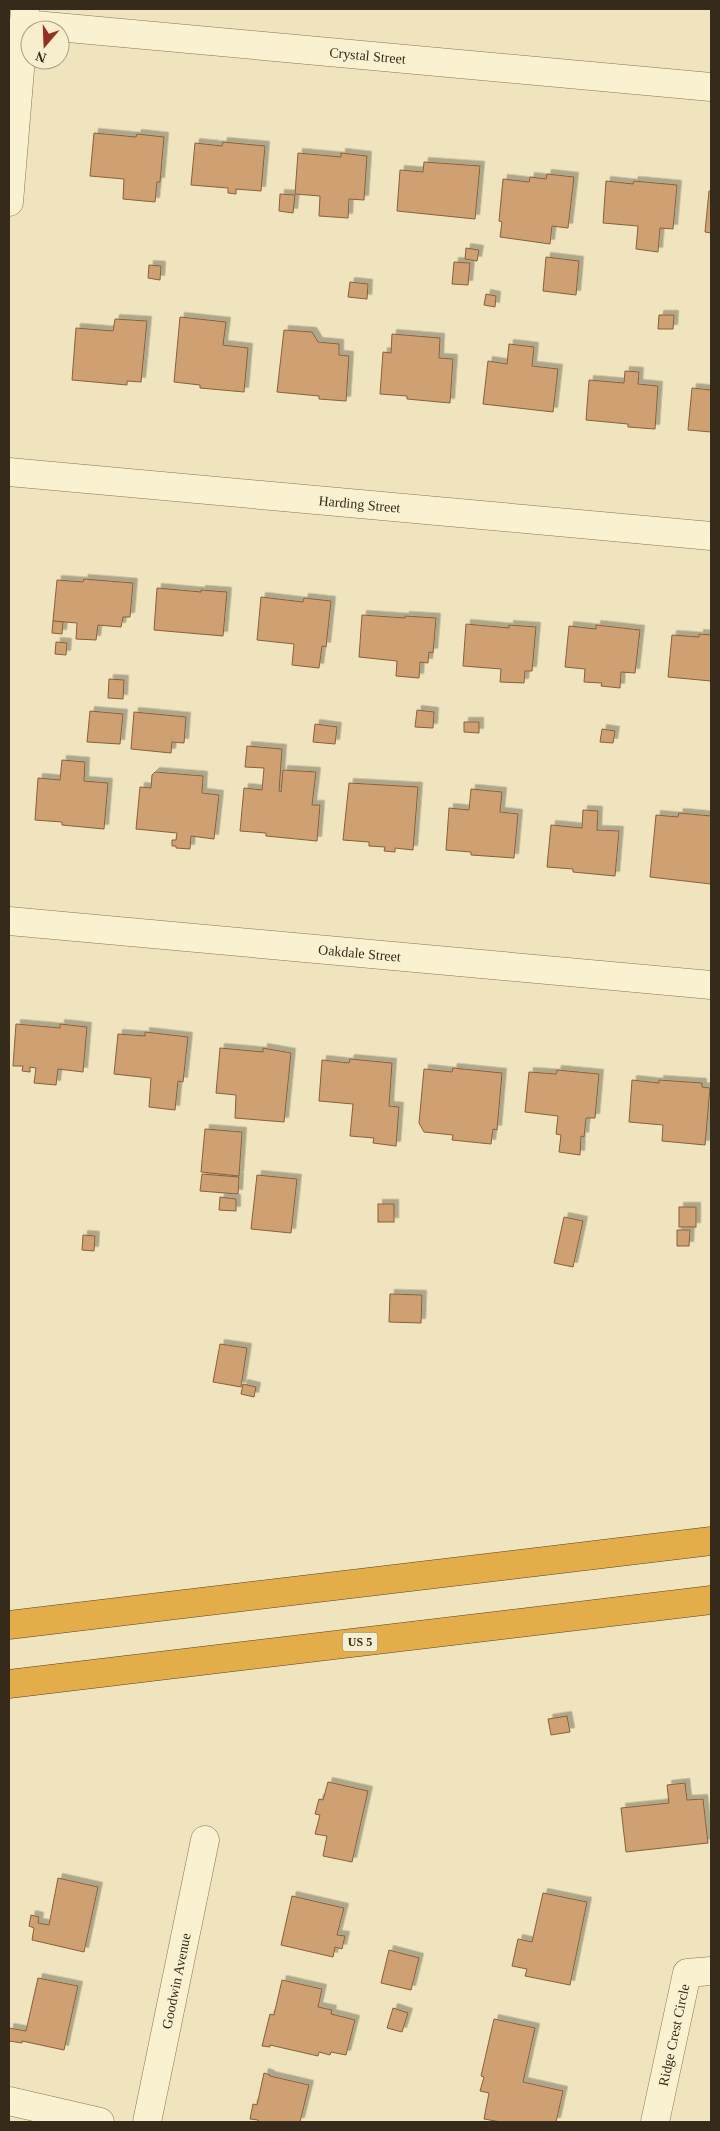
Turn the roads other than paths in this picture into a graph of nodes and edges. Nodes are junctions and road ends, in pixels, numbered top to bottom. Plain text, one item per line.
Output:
1 (24, 16) edge
2 (711, 87) edge
3 (9, 202) edge
4 (9, 472) edge
5 (711, 536) edge
6 (9, 921) edge
7 (711, 985) edge
8 (711, 1541) edge
9 (711, 1600) edge
10 (9, 1625) edge
11 (9, 1684) edge
12 (205, 1840) dead end
13 (711, 1971) edge
14 (9, 2101) edge
15 (100, 2122) edge
16 (147, 2122) edge
17 (655, 2122) edge

1 - 2 street, Crystal Street
1 - 3 street
4 - 5 street, Harding Street
6 - 7 street, Oakdale Street
8 - 10 highway
9 - 11 highway, US 5
12 - 16 street, Goodwin Avenue
13 - 17 street, Ridge Crest Circle
14 - 15 street

